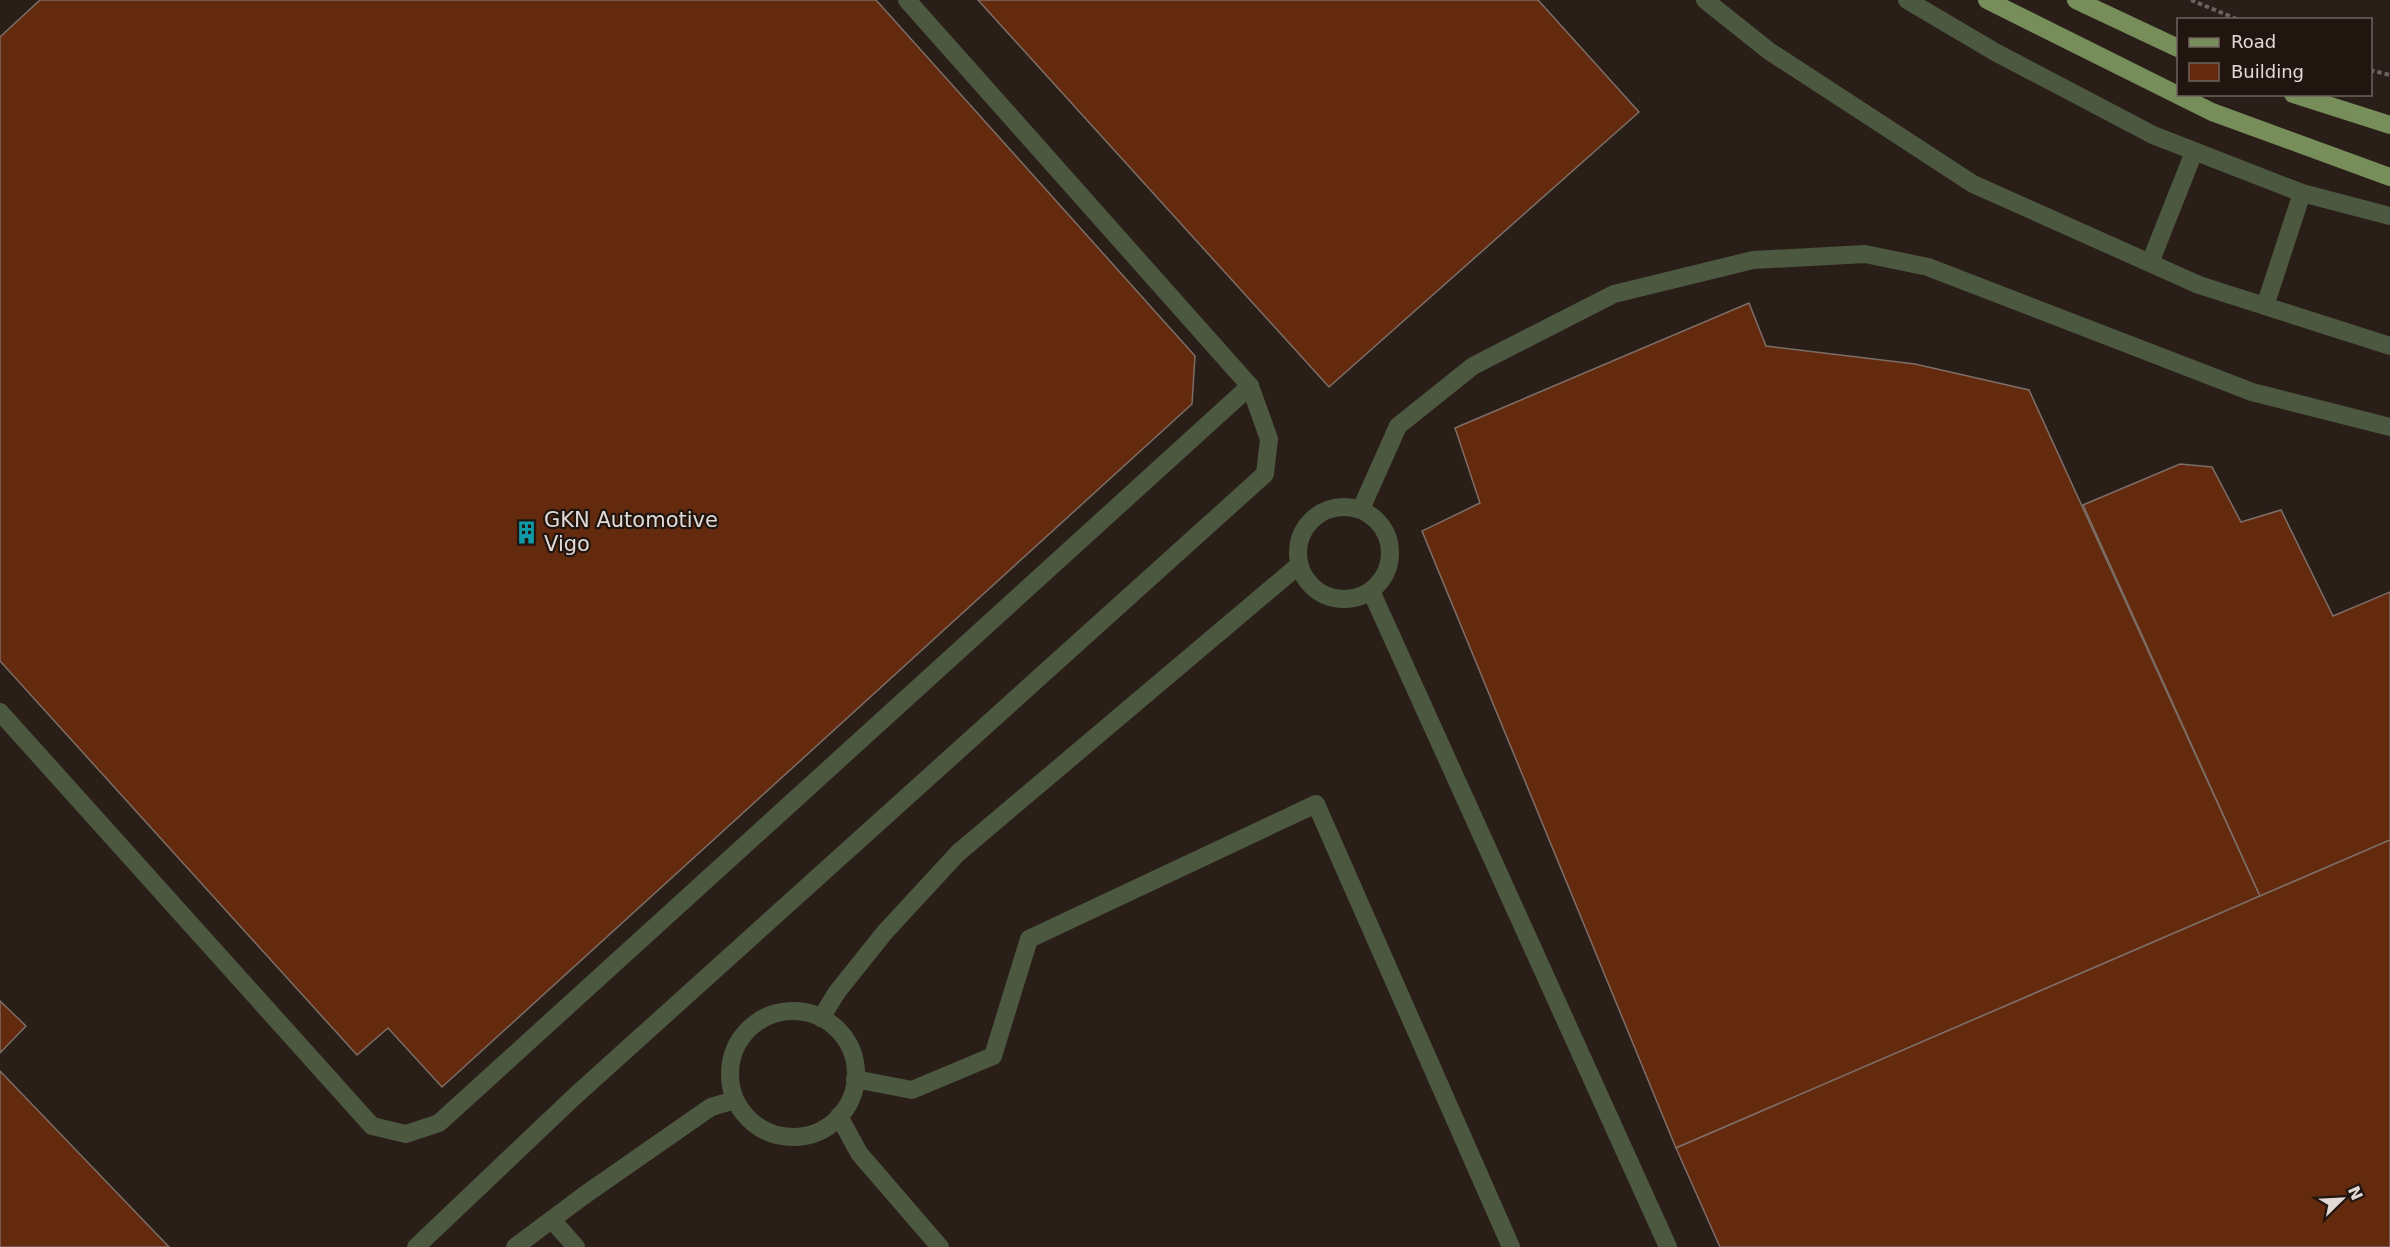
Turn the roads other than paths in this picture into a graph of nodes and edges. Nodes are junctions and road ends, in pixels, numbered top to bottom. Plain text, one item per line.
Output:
1 (907, 0) edge
2 (1705, 0) edge
3 (1907, 0) edge
4 (1987, 0) edge
5 (2076, 0) edge
6 (2177, 48) edge
7 (2177, 95) edge
8 (2180, 96) edge
9 (2299, 96) edge
10 (2390, 125) edge
11 (2194, 152) junction
12 (2390, 177) edge
13 (2302, 194) junction
14 (2390, 216) edge
15 (2150, 263) junction
16 (2265, 306) junction
17 (2390, 346) edge
18 (1250, 386) junction
19 (2390, 427) edge
20 (1361, 508) junction
21 (1299, 565) junction
22 (1371, 591) junction
23 (0, 712) edge
24 (821, 1018) junction
25 (855, 1079) junction
26 (735, 1100) junction
27 (839, 1116) junction
28 (552, 1220) junction
29 (416, 1247) edge
30 (514, 1247) edge
31 (576, 1247) edge
32 (940, 1247) edge
33 (1511, 1247) edge
34 (1668, 1247) edge

1 - 18 lane
2 - 15 lane
3 - 11 lane
4 - 7 main road
5 - 6 main road
8 - 12 main road
9 - 10 main road
11 - 13 lane
11 - 15 lane
13 - 14 lane
13 - 16 lane
15 - 16 lane
16 - 17 lane
18 - 23 lane
18 - 29 lane
19 - 20 lane
20 - 21 lane
20 - 22 lane
21 - 22 lane
21 - 24 lane
22 - 34 lane
24 - 25 lane
24 - 26 lane
25 - 27 lane
25 - 33 lane
26 - 27 lane
26 - 28 lane
27 - 32 lane
28 - 30 lane
28 - 31 lane

